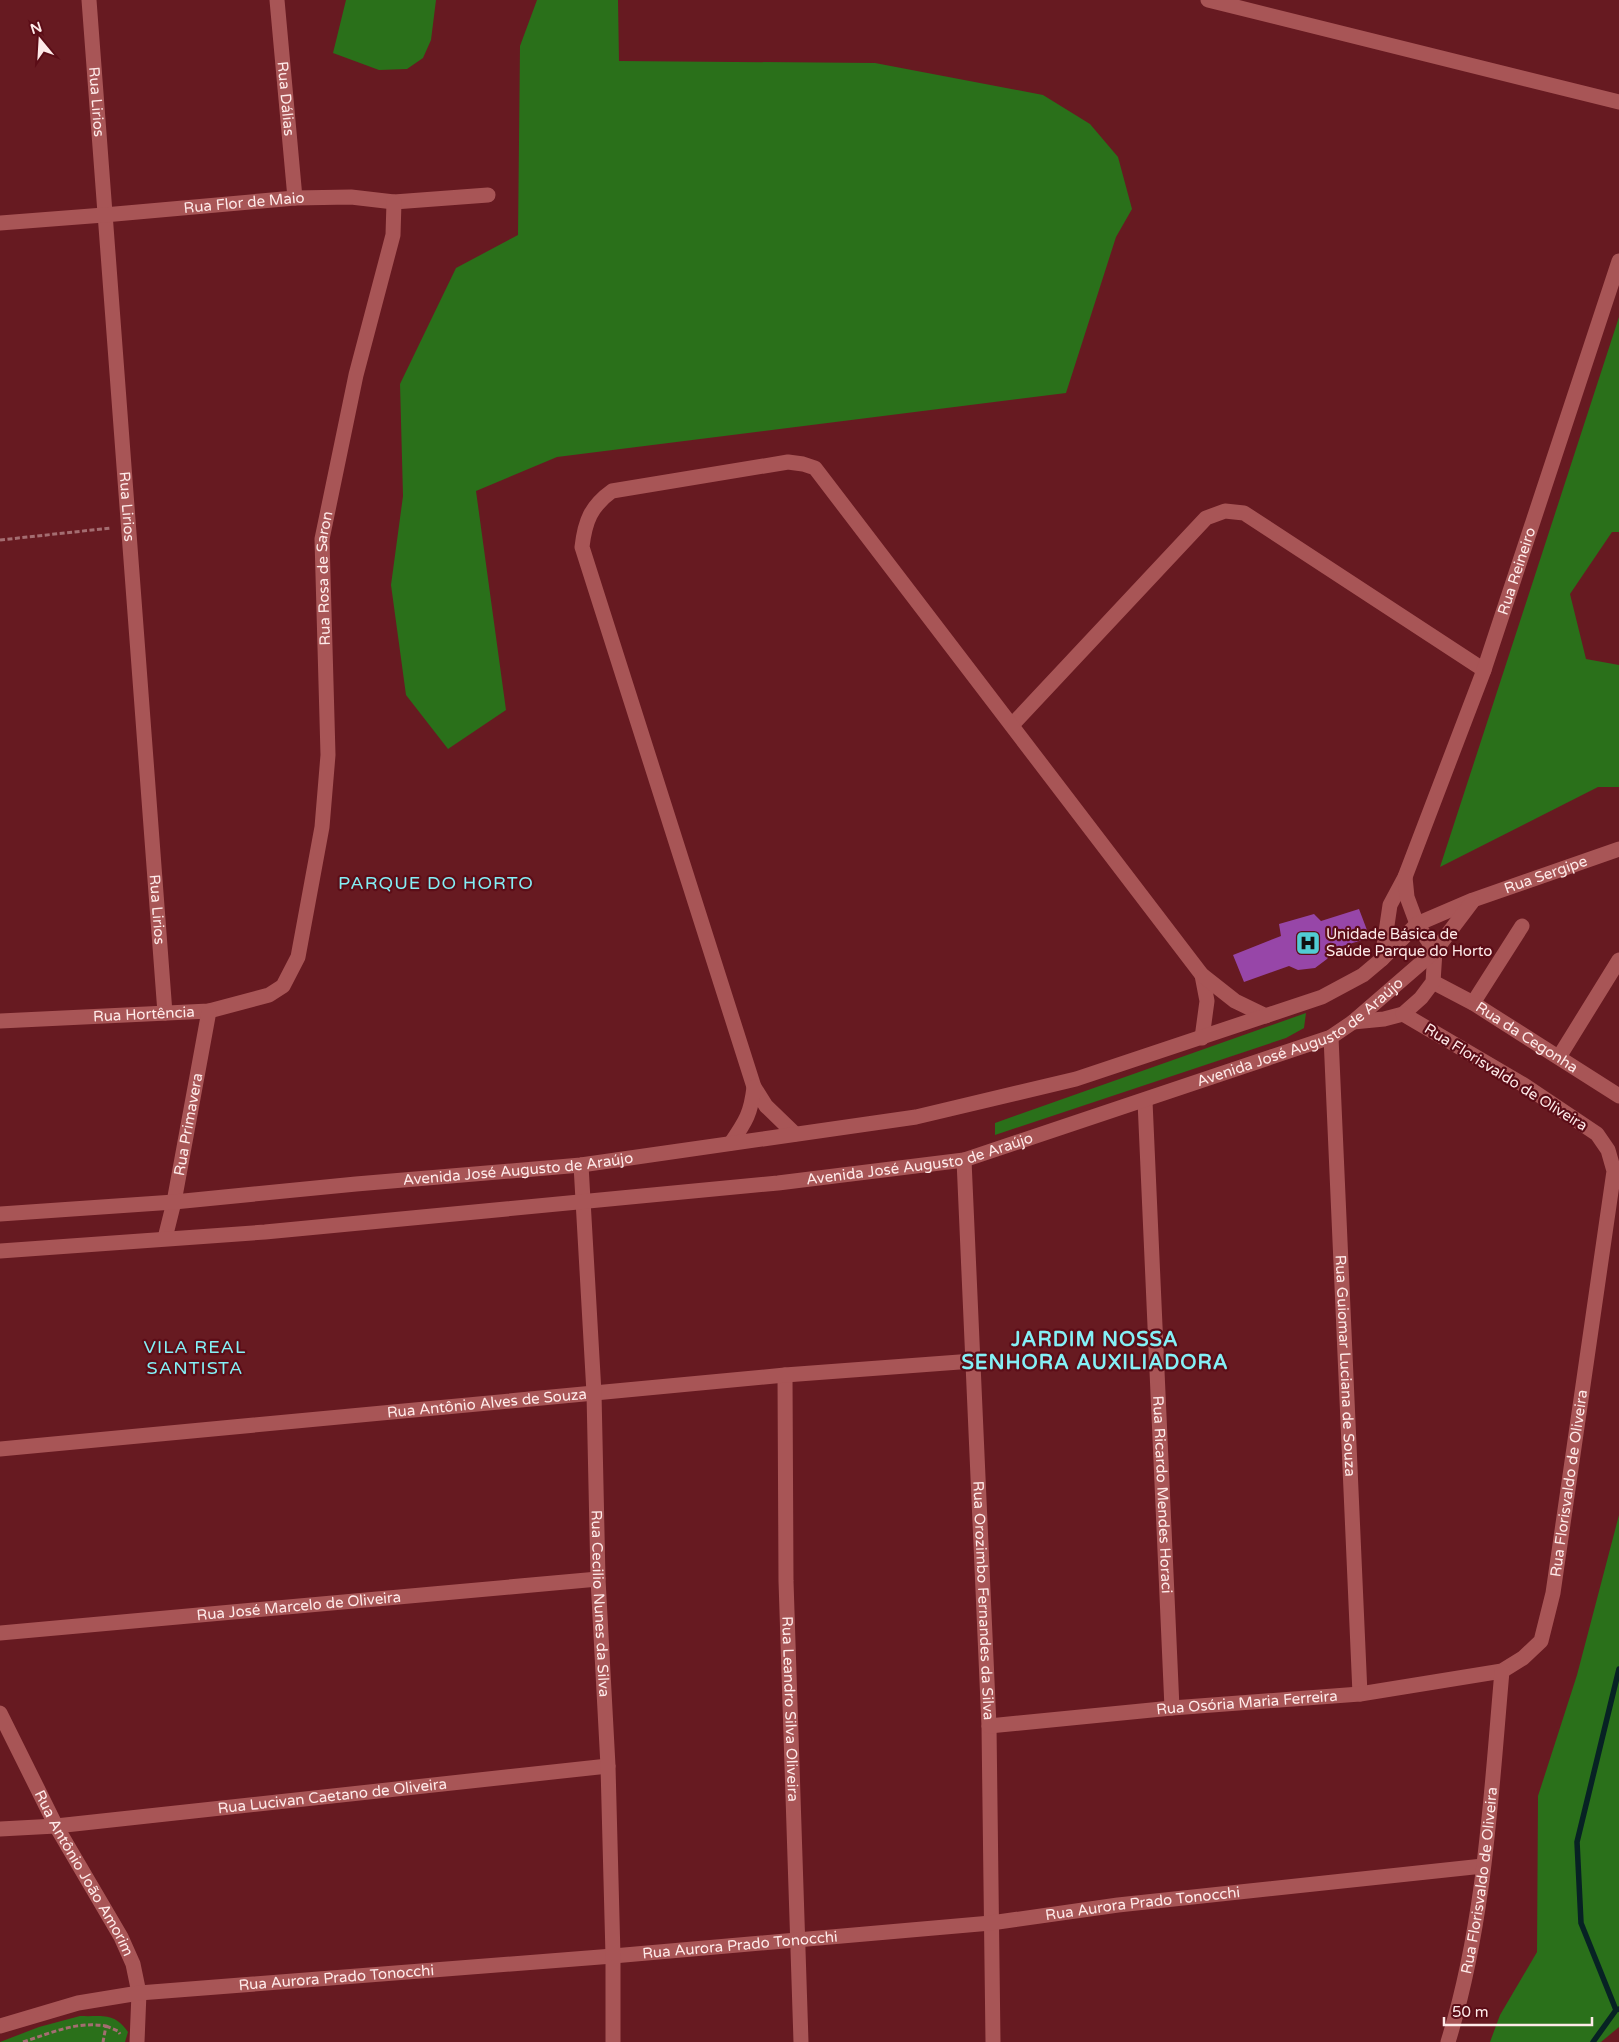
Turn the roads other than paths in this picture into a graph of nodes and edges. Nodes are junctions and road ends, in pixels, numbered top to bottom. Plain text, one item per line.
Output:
1 (89, 0) edge
2 (277, 0) edge
3 (1208, 0) edge
4 (1619, 102) edge
5 (488, 195) dead end
6 (296, 198) junction
7 (394, 202) junction
8 (104, 215) junction
9 (0, 222) edge
10 (1619, 261) edge
11 (1484, 670) junction
12 (1012, 725) junction
13 (1619, 849) edge
14 (1405, 877) junction
15 (1473, 900) junction
16 (1417, 924) junction
17 (1522, 926) dead end
18 (1435, 951) junction
19 (1382, 959) junction
20 (1619, 960) edge
21 (1202, 974) junction
22 (1433, 982) junction
23 (283, 986) joint
24 (1473, 1003) junction
25 (208, 1011) junction
26 (165, 1013) junction
27 (1403, 1014) junction
28 (1266, 1016) junction
29 (0, 1022) edge
30 (1353, 1022) junction
31 (1331, 1037) junction
32 (1202, 1038) junction
33 (1559, 1057) junction
34 (754, 1086) junction
35 (1619, 1096) edge
36 (1146, 1101) junction
37 (795, 1134) junction
38 (731, 1143) junction
39 (964, 1160) junction
40 (581, 1170) junction
41 (582, 1201) junction
42 (174, 1202) junction
43 (0, 1214) edge
44 (165, 1238) junction
45 (0, 1251) edge
46 (973, 1361) junction
47 (785, 1376) junction
48 (594, 1393) junction
49 (0, 1449) edge
50 (598, 1579) junction
51 (0, 1633) edge
52 (1502, 1671) junction
53 (1360, 1694) junction
54 (1172, 1708) junction
55 (0, 1713) edge
56 (989, 1726) junction
57 (608, 1766) junction
58 (56, 1826) junction
59 (0, 1829) edge
60 (1483, 1866) junction
61 (991, 1923) junction
62 (797, 1941) junction
63 (613, 1956) junction
64 (139, 1993) junction
65 (0, 2026) edge
66 (137, 2042) edge
67 (612, 2042) edge
68 (801, 2042) edge
69 (993, 2042) edge
70 (1448, 2042) edge

1 - 8 street, Rua Lirios
2 - 6 street, Rua Dálias
3 - 4 street
5 - 7 street, Rua Flor de Maio
6 - 7 street, Rua Flor de Maio
6 - 8 street, Rua Flor de Maio
7 - 23 street, Rua Rosa de Saron
8 - 9 street, Rua Flor de Maio
8 - 26 street, Rua Lirios
10 - 11 street, Rua Reineiro
11 - 12 street
11 - 14 street, Rua Reineiro
12 - 21 street
12 - 34 street
13 - 15 street, Rua Sergipe
14 - 16 street, Rua Reineiro
14 - 19 street, Rua Reineiro
15 - 16 street, Avenida José Augusto de Araújo
15 - 18 street, Avenida José Augusto de Araújo
16 - 18 street, Rua Reineiro
16 - 19 street, Avenida José Augusto de Araújo
17 - 24 street
18 - 22 street
18 - 30 street, Avenida José Augusto de Araújo
19 - 28 street, Avenida José Augusto de Araújo
20 - 33 street
21 - 28 street
21 - 32 street
22 - 24 street, Rua da Cegonha
22 - 27 street
23 - 25 street, Rua Hortência
24 - 33 street, Rua da Cegonha
25 - 26 street, Rua Hortência
25 - 42 street, Rua Primavera
26 - 29 street, Rua Hortência
27 - 30 street
27 - 52 street, Rua Florisvaldo de Oliveira
28 - 32 street, Avenida José Augusto de Araújo
30 - 31 street, Avenida José Augusto de Araújo
31 - 36 street, Avenida José Augusto de Araújo
31 - 53 street, Rua Guiomar Luciana de Souza
32 - 37 street, Avenida José Augusto de Araújo
33 - 35 street, Rua da Cegonha
34 - 37 street
34 - 38 street
36 - 39 street, Avenida José Augusto de Araújo
36 - 54 street, Rua Ricardo Mendes Horaci
37 - 38 street, Avenida José Augusto de Araújo
38 - 40 street, Avenida José Augusto de Araújo
39 - 41 street, Avenida José Augusto de Araújo
39 - 46 street, Rua Orozimbo Fernandes da Silva
40 - 41 street, Rua Cecilio Nunes da Silva
40 - 42 street, Avenida José Augusto de Araújo
41 - 44 street, Avenida José Augusto de Araújo
41 - 48 street, Rua Cecilio Nunes da Silva
42 - 43 street, Avenida José Augusto de Araújo
42 - 44 street, Rua Primavera
44 - 45 street, Avenida José Augusto de Araújo
46 - 47 street, Rua Antônio Alves de Souza
46 - 56 street, Rua Orozimbo Fernandes da Silva
47 - 48 street, Rua Antônio Alves de Souza
47 - 62 street, Rua Leandro Silva Oliveira
48 - 49 street, Rua Antônio Alves de Souza
48 - 50 street, Rua Cecilio Nunes da Silva
50 - 51 street, Rua José Marcelo de Oliveira
50 - 57 street, Rua Cecilio Nunes da Silva
52 - 53 street, Rua Osória Maria Ferreira
52 - 60 street, Rua Florisvaldo de Oliveira
53 - 54 street, Rua Osória Maria Ferreira
54 - 56 street, Rua Osória Maria Ferreira
55 - 58 street, Rua Antônio João Amorim
56 - 61 street, Rua Orozimbo Fernandes da Silva
57 - 58 street, Rua Lucivan Caetano de Oliveira
57 - 63 street, Rua Cecilio Nunes da Silva
58 - 59 street, Rua Lucivan Caetano de Oliveira
58 - 64 street, Rua Antônio João Amorim
60 - 61 street, Rua Aurora Prado Tonocchi
60 - 70 street, Rua Florisvaldo de Oliveira
61 - 62 street, Rua Aurora Prado Tonocchi
61 - 69 street, Rua Orozimbo Fernandes da Silva
62 - 63 street, Rua Aurora Prado Tonocchi
62 - 68 street, Rua Leandro Silva Oliveira
63 - 64 street, Rua Aurora Prado Tonocchi
63 - 67 street, Rua Cecilio Nunes da Silva
64 - 65 street, Rua Aurora Prado Tonocchi
64 - 66 street, Rua Antônio João Amorim

